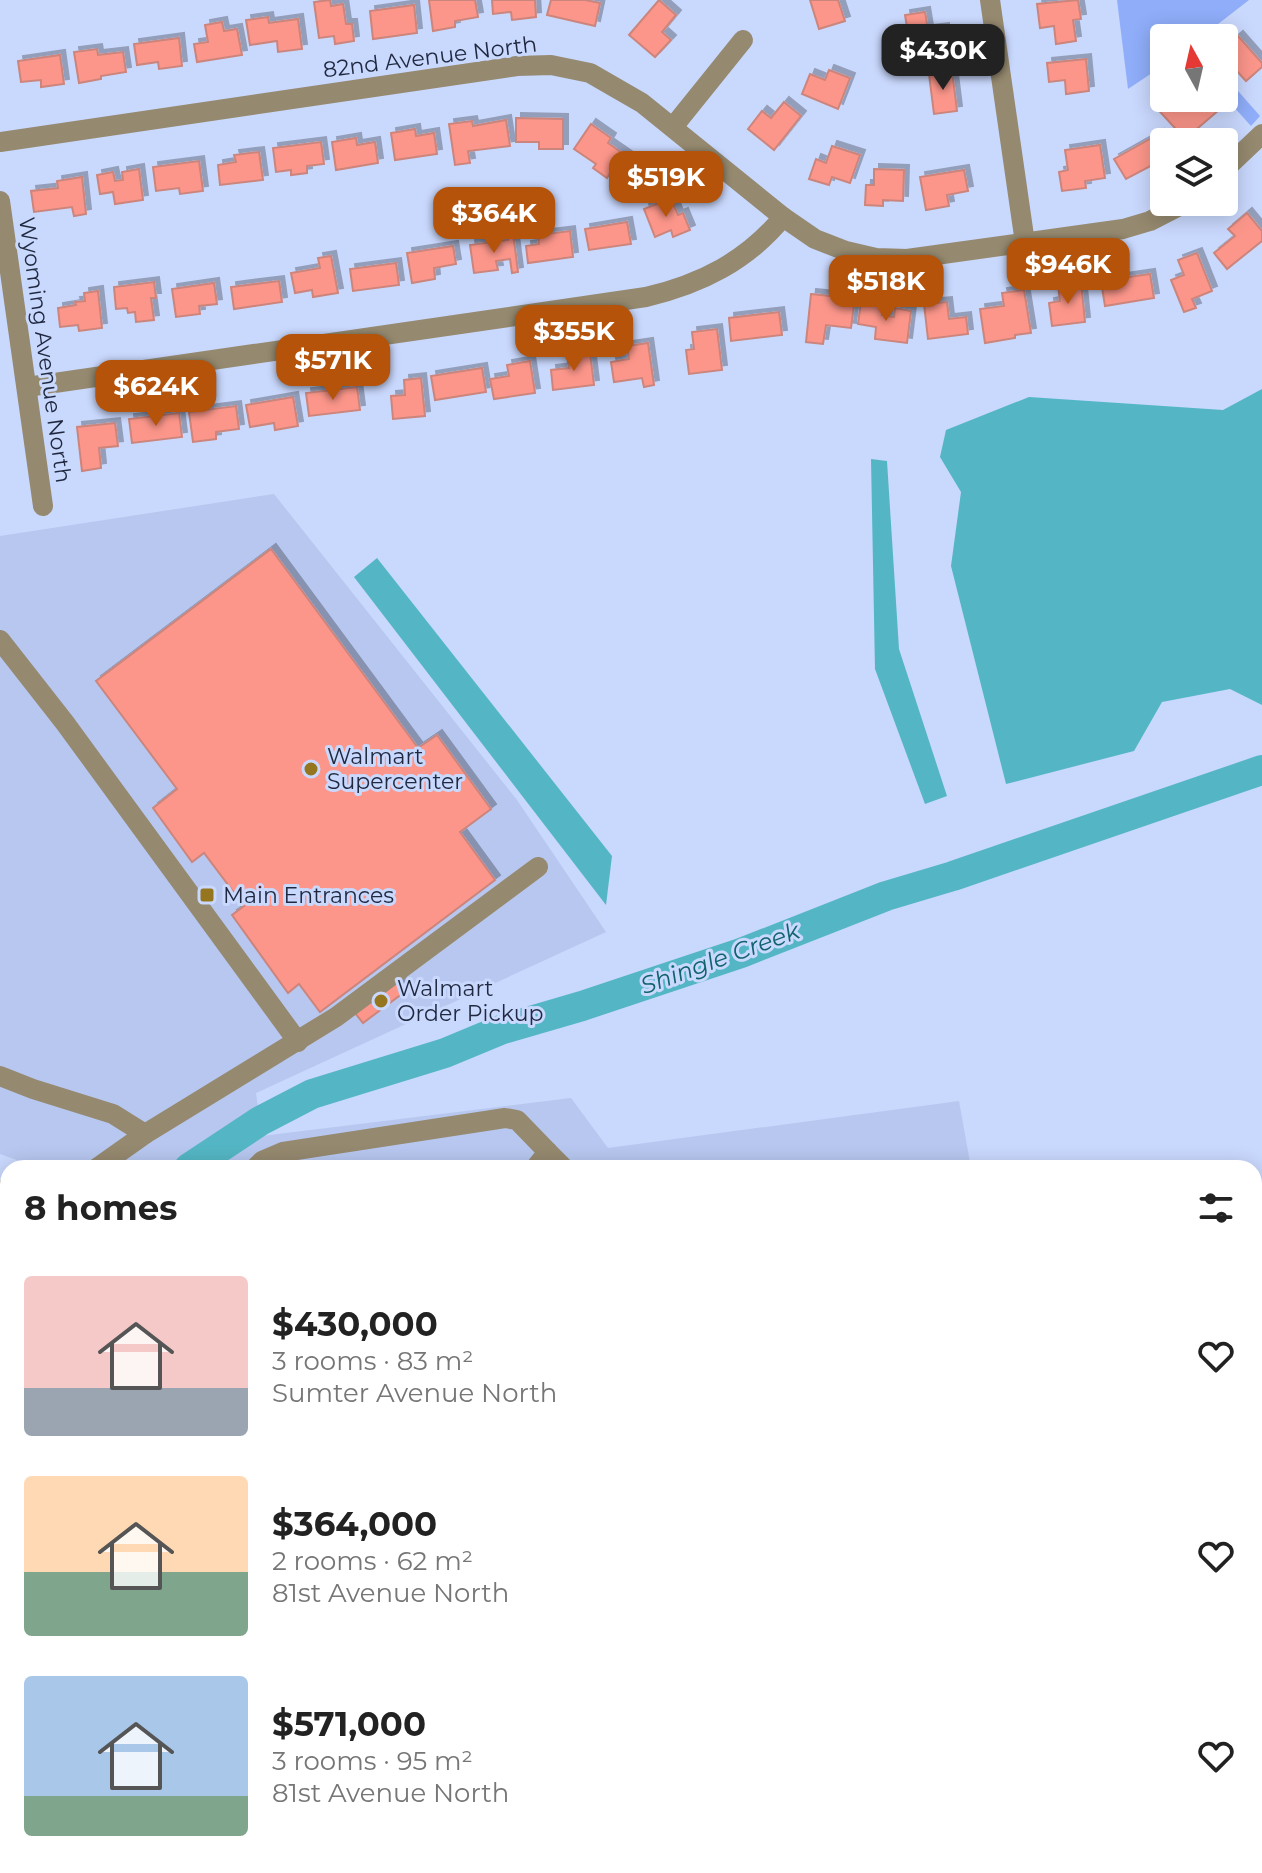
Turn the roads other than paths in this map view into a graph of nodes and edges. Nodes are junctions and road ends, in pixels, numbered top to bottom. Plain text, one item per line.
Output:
1 (990, 0) edge
2 (743, 40) dead end
3 (673, 127) junction
4 (1262, 134) edge
5 (0, 142) edge
6 (1238, 157) edge
7 (0, 201) edge
8 (1160, 216) edge
9 (783, 217) junction
10 (1025, 243) junction
11 (27, 387) junction
12 (43, 506) dead end
13 (0, 640) edge
14 (538, 867) dead end
15 (298, 1042) junction
16 (0, 1076) edge
17 (145, 1134) junction
18 (108, 1160) edge
19 (264, 1160) edge
20 (542, 1160) edge

1 - 10 street
2 - 3 street
3 - 5 street, 82nd Avenue North
3 - 9 street, 82nd Avenue North
4 - 6 street
7 - 11 street, Wyoming Avenue North
8 - 10 street, 82nd Avenue North
9 - 10 street, 82nd Avenue North
9 - 11 street
11 - 12 street, Wyoming Avenue North
13 - 15 street
14 - 15 street
15 - 17 street
16 - 17 street
17 - 18 street
19 - 20 street

